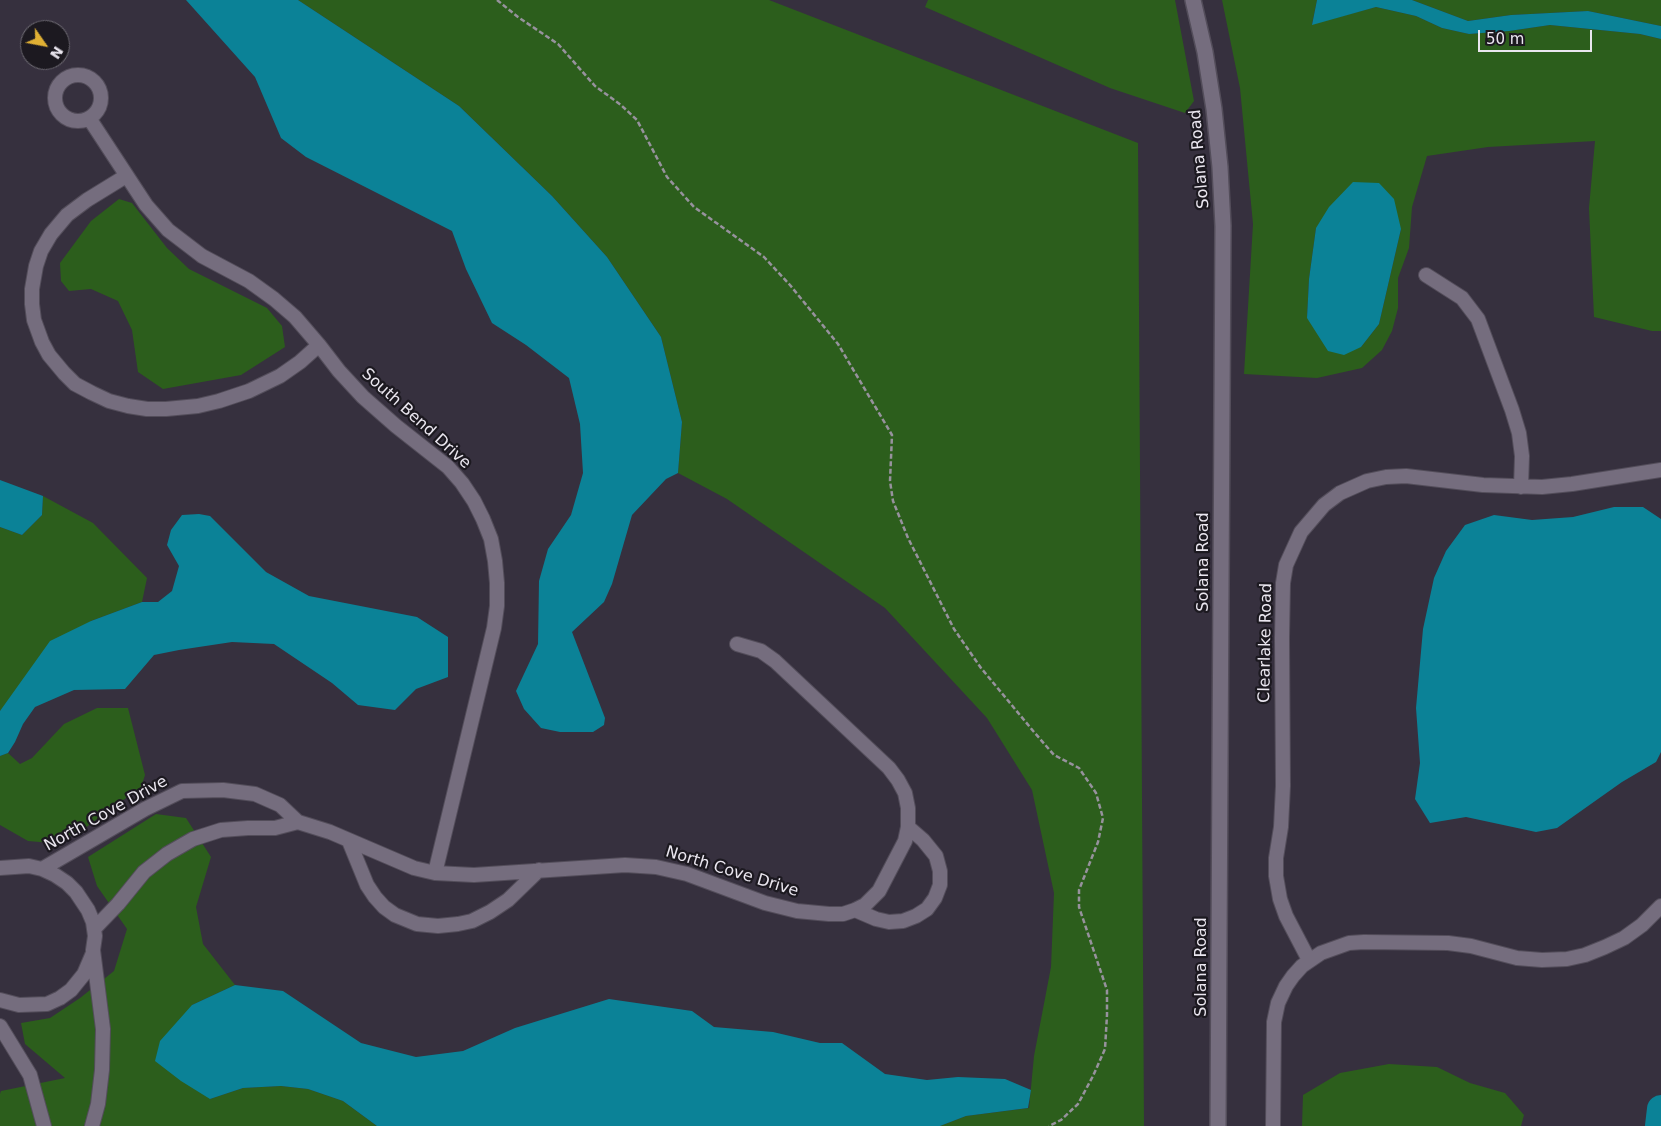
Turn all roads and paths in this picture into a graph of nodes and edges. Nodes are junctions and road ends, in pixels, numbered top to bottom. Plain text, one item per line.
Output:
1 (497, 0) edge
2 (1193, 0) edge
3 (89, 118) dead end
4 (126, 176) junction
5 (1426, 275) dead end
6 (319, 345) junction
7 (1661, 470) edge
8 (1521, 487) junction
9 (737, 644) dead end
10 (298, 822) junction
11 (908, 828) junction
12 (349, 840) junction
13 (0, 868) edge
14 (42, 869) junction
15 (538, 870) junction
16 (435, 873) junction
17 (1661, 906) edge
18 (855, 910) junction
19 (94, 929) junction
20 (94, 950) junction
21 (1309, 960) junction
22 (0, 1000) edge
23 (0, 1026) edge
24 (44, 1126) edge
25 (92, 1126) edge
26 (1049, 1126) edge
27 (1218, 1126) edge
28 (1273, 1126) edge

1 - 26 path
2 - 27 street, Solana Road
3 - 4 street, South Bend Drive
4 - 6 street, South Bend Drive
4 - 6 street
5 - 8 street
6 - 16 street, South Bend Drive
7 - 8 street, Clearlake Road
8 - 21 street, Clearlake Road
9 - 11 street, North Cove Drive
10 - 12 street, North Cove Drive
10 - 14 street, North Cove Drive
10 - 19 street
11 - 18 street, North Cove Drive
11 - 18 street
12 - 15 street
12 - 16 street, North Cove Drive
13 - 14 street
14 - 19 street
15 - 16 street, North Cove Drive
15 - 18 street, North Cove Drive
17 - 21 street
19 - 20 street
20 - 22 street
20 - 25 street
21 - 28 street
23 - 24 street

